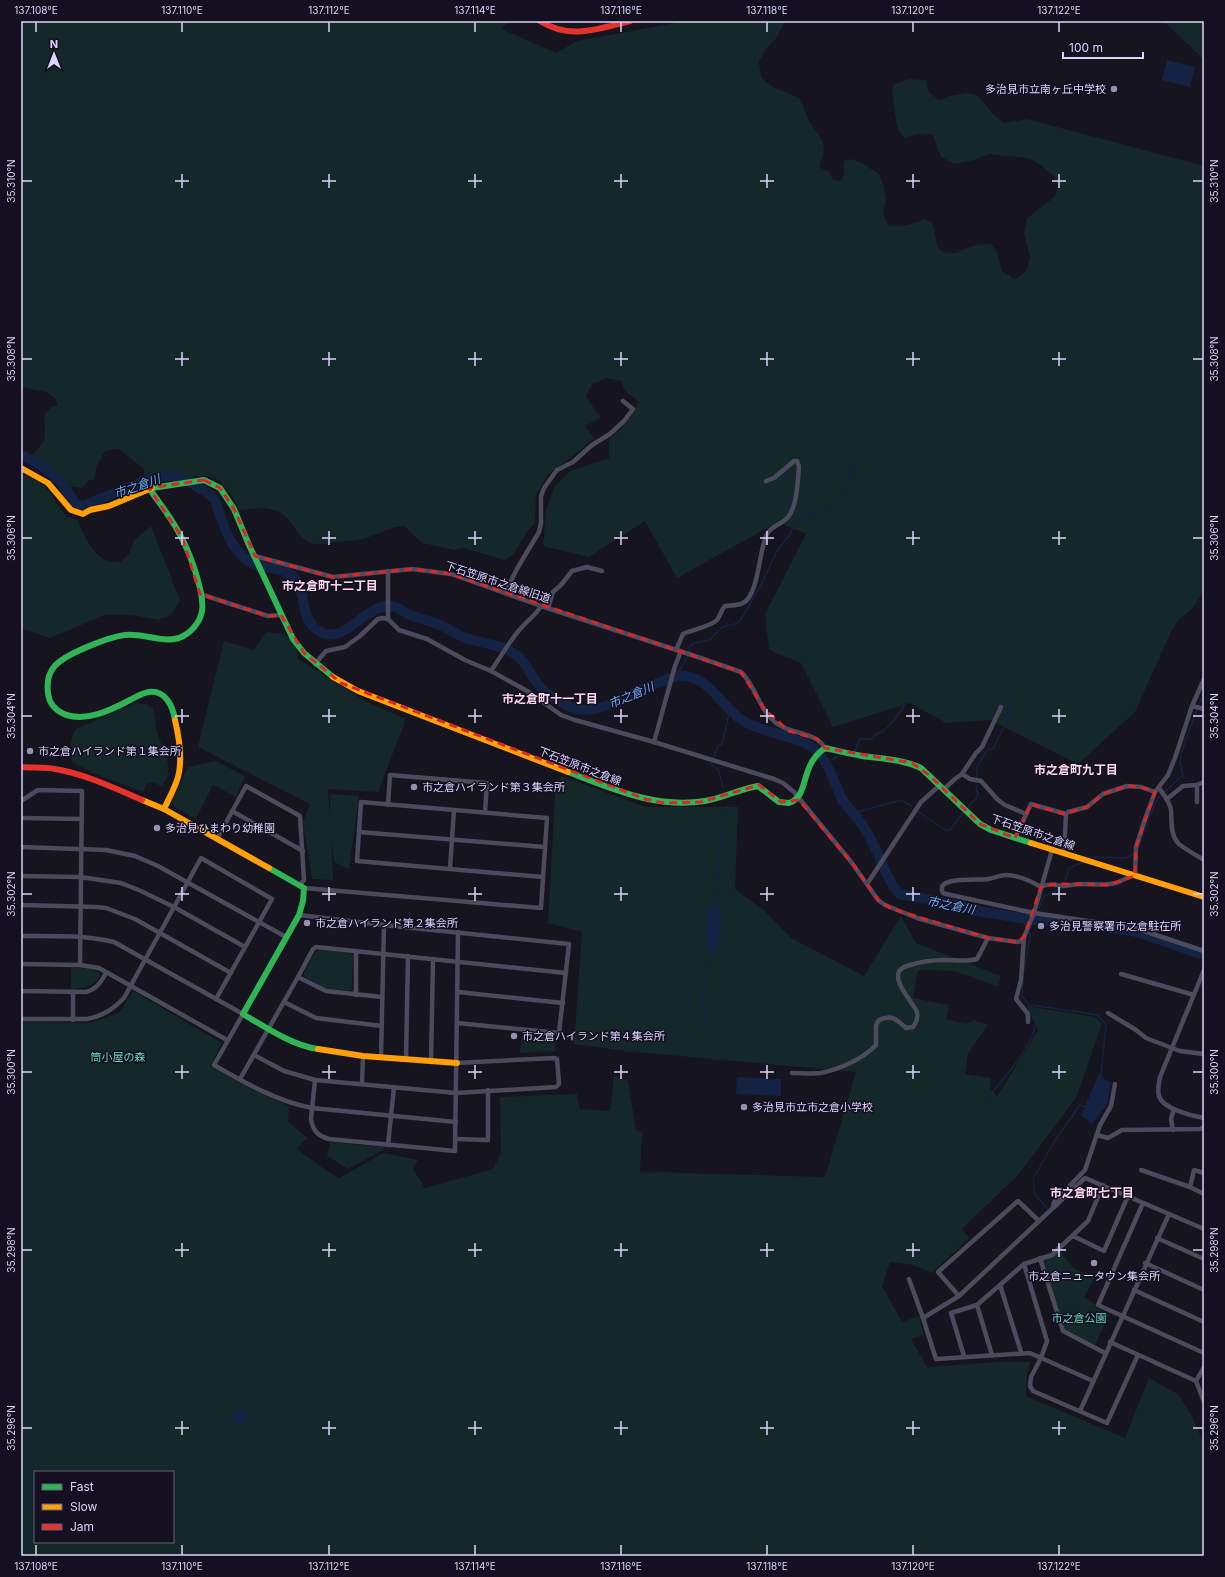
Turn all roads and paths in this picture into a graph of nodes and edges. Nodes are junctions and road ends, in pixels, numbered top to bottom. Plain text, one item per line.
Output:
1 (540, 21) edge
2 (630, 21) edge
3 (623, 401) dead end
4 (21, 468) edge
5 (766, 481) dead end
6 (149, 488) junction
7 (255, 557) junction
8 (388, 571) junction
9 (602, 571) dead end
10 (505, 593) junction
11 (200, 594) junction
12 (541, 606) junction
13 (548, 608) junction
14 (281, 615) junction
15 (388, 617) junction
16 (681, 651) junction
17 (315, 664) junction
18 (491, 671) junction
19 (1204, 679) edge
20 (1192, 706) junction
21 (1001, 707) dead end
22 (1203, 709) edge
23 (654, 742) junction
24 (824, 749) junction
25 (21, 766) edge
26 (962, 774) junction
27 (1204, 782) edge
28 (1197, 785) junction
29 (941, 788) junction
30 (1159, 788) junction
31 (1155, 792) junction
32 (799, 798) junction
33 (1167, 799) junction
34 (21, 801) edge
35 (1197, 802) dead end
36 (388, 805) junction
37 (164, 809) junction
38 (454, 810) junction
39 (232, 811) junction
40 (485, 812) junction
41 (1026, 814) junction
42 (1066, 814) junction
43 (21, 818) edge
44 (82, 819) junction
45 (359, 832) junction
46 (1015, 838) junction
47 (217, 839) junction
48 (452, 841) junction
49 (21, 847) edge
50 (81, 848) junction
51 (545, 848) junction
52 (1052, 850) junction
53 (303, 851) junction
54 (1064, 854) junction
55 (1204, 860) edge
56 (450, 868) junction
57 (21, 876) edge
58 (1133, 876) junction
59 (80, 877) junction
60 (543, 878) junction
61 (188, 882) junction
62 (867, 884) junction
63 (302, 886) junction
64 (1041, 887) junction
65 (1204, 898) edge
66 (21, 905) edge
67 (80, 906) junction
68 (174, 908) junction
69 (1034, 913) junction
70 (299, 915) junction
71 (259, 922) junction
72 (384, 925) junction
73 (458, 932) junction
74 (160, 934) junction
75 (21, 936) edge
76 (1024, 936) junction
77 (80, 937) junction
78 (286, 937) junction
79 (988, 938) junction
80 (245, 947) junction
81 (356, 951) junction
82 (1204, 951) edge
83 (384, 954) junction
84 (408, 956) junction
85 (433, 959) junction
86 (144, 960) junction
87 (458, 961) junction
88 (21, 964) edge
89 (80, 965) junction
90 (1204, 970) edge
91 (106, 973) junction
92 (231, 973) junction
93 (566, 973) junction
94 (1121, 974) dead end
95 (298, 977) junction
96 (130, 986) junction
97 (21, 991) edge
98 (73, 992) junction
99 (458, 992) junction
100 (356, 994) junction
101 (1194, 995) junction
102 (382, 997) junction
103 (216, 999) junction
104 (284, 1002) junction
105 (563, 1003) junction
106 (243, 1014) junction
107 (1108, 1014) dead end
108 (21, 1018) edge
109 (73, 1020) junction
110 (1028, 1022) dead end
111 (458, 1023) junction
112 (382, 1026) junction
113 (268, 1029) junction
114 (227, 1040) junction
115 (1172, 1049) junction
116 (1204, 1054) edge
117 (254, 1055) junction
118 (363, 1056) junction
119 (381, 1057) junction
120 (406, 1060) junction
121 (431, 1062) junction
122 (457, 1063) junction
123 (792, 1073) dead end
124 (240, 1079) junction
125 (315, 1080) junction
126 (362, 1084) junction
127 (1115, 1084) dead end
128 (394, 1087) junction
129 (488, 1090) junction
130 (456, 1093) junction
131 (312, 1108) junction
132 (1174, 1109) junction
133 (392, 1116) junction
134 (1204, 1118) edge
135 (456, 1122) junction
136 (1204, 1127) edge
137 (1173, 1130) junction
138 (1097, 1135) junction
139 (456, 1139) junction
140 (388, 1144) junction
141 (1141, 1170) dead end
142 (1204, 1173) edge
143 (1103, 1185) junction
144 (1190, 1187) junction
145 (1204, 1194) edge
146 (1128, 1196) junction
147 (1143, 1203) junction
148 (1053, 1207) junction
149 (1169, 1214) junction
150 (1039, 1221) junction
151 (1204, 1229) edge
152 (1073, 1236) junction
153 (1157, 1238) junction
154 (1040, 1258) junction
155 (1204, 1259) edge
156 (1146, 1263) junction
157 (1024, 1264) junction
158 (909, 1279) dead end
159 (1000, 1285) junction
160 (1134, 1290) junction
161 (1204, 1290) edge
162 (959, 1296) junction
163 (977, 1305) junction
164 (1122, 1317) junction
165 (923, 1318) junction
166 (1204, 1322) edge
167 (1110, 1342) junction
168 (1021, 1352) junction
169 (1105, 1353) junction
170 (1204, 1353) edge
171 (992, 1355) junction
172 (964, 1356) junction
173 (1138, 1356) junction
174 (1041, 1358) junction
175 (1204, 1367) edge
176 (1093, 1381) junction
177 (1196, 1381) junction
178 (1204, 1402) edge
179 (1080, 1411) junction

1 - 2 main road
3 - 10 street
4 - 6 main road, 下石笠原市之倉線
5 - 16 street
6 - 7 main road, 下石笠原市之倉線
6 - 11 main road
7 - 8 street, 下石笠原市之倉線旧道
7 - 14 main road, 下石笠原市之倉線
8 - 10 street, 下石笠原市之倉線旧道
8 - 15 street
9 - 13 street
10 - 12 street, 下石笠原市之倉線旧道
11 - 14 street
11 - 37 main road
12 - 13 street, 下石笠原市之倉線旧道
12 - 18 street
13 - 16 street, 下石笠原市之倉線旧道
14 - 17 main road, 下石笠原市之倉線
15 - 17 street
15 - 18 street
16 - 23 street
16 - 24 street
17 - 32 main road, 下石笠原市之倉線
18 - 23 street
19 - 20 street
20 - 22 street
20 - 30 street
21 - 26 street
23 - 32 street
24 - 29 main road, 下石笠原市之倉線
24 - 32 main road
25 - 37 main road
26 - 29 street
26 - 41 street
27 - 28 street
28 - 33 street
28 - 35 street
29 - 46 main road, 下石笠原市之倉線
29 - 62 street
30 - 31 street
30 - 33 street
31 - 42 street
31 - 58 street
32 - 62 street
33 - 55 street
34 - 44 street
36 - 38 street
36 - 40 street
36 - 45 street
37 - 47 main road
38 - 40 street
38 - 48 street
39 - 47 street
39 - 53 street
39 - 53 street
40 - 51 street
41 - 42 street
41 - 46 street
42 - 54 street
43 - 44 street
44 - 50 street
45 - 48 street
45 - 56 street
46 - 52 main road, 下石笠原市之倉線
47 - 63 main road
48 - 51 street
48 - 56 street
49 - 50 street
50 - 59 street
50 - 61 street
51 - 60 street
52 - 54 main road, 下石笠原市之倉線
52 - 64 street
53 - 63 street
54 - 58 main road, 下石笠原市之倉線
56 - 60 street
57 - 59 street
58 - 64 street
58 - 65 main road, 下石笠原市之倉線
59 - 67 street
59 - 68 street
60 - 63 street
61 - 68 street
61 - 71 street
61 - 71 street
62 - 79 street
63 - 70 main road
64 - 69 street
64 - 69 street
66 - 67 street
67 - 74 street
67 - 77 street
68 - 74 street
68 - 80 street
69 - 76 street
69 - 82 street
70 - 72 street
70 - 78 main road
71 - 78 street
71 - 80 street
72 - 73 street
72 - 83 street
73 - 87 street
73 - 93 street
74 - 86 street
74 - 92 street
75 - 77 street
76 - 79 street
76 - 110 street
77 - 86 street
77 - 89 street
78 - 106 main road
79 - 123 street
80 - 92 street
81 - 83 street
81 - 95 street
81 - 100 street
83 - 84 street
83 - 102 street
84 - 85 street
84 - 120 street
85 - 87 street
85 - 121 street
86 - 96 street
86 - 103 street
87 - 93 street
87 - 99 street
88 - 89 street
89 - 91 street
90 - 101 street
91 - 96 street
91 - 98 street
92 - 103 street
93 - 105 street
94 - 101 street
95 - 100 street
95 - 104 street
96 - 109 street
96 - 114 street
97 - 98 street
98 - 109 street
99 - 105 street
99 - 111 street
100 - 102 street
101 - 115 street
102 - 112 street
103 - 106 street
104 - 112 street
104 - 113 street
105 - 111 street
106 - 113 main road
106 - 114 street
107 - 115 street
108 - 109 street
111 - 122 street
112 - 119 street
113 - 117 street
113 - 118 main road
114 - 124 street
115 - 116 street
115 - 132 street
117 - 124 street
117 - 125 street
118 - 119 main road
118 - 126 street
119 - 120 main road
120 - 121 main road
121 - 122 main road
122 - 129 street
122 - 130 street
124 - 131 street
125 - 126 street
125 - 131 street
126 - 128 street
127 - 138 street
128 - 130 street
128 - 133 street
129 - 130 street
129 - 139 street
130 - 135 street
131 - 133 street
131 - 140 street
132 - 134 street
132 - 137 street
133 - 135 street
133 - 140 street
135 - 139 street
136 - 137 street
137 - 138 street
138 - 148 street
139 - 140 street
141 - 144 street
142 - 144 street
143 - 146 street
143 - 148 street
143 - 152 street
144 - 145 street
146 - 147 street
146 - 152 street
147 - 149 street
147 - 164 street
148 - 150 street
149 - 151 street
149 - 153 street
150 - 162 street
150 - 162 street
152 - 154 street
153 - 155 street
153 - 156 street
154 - 157 street
154 - 169 street
156 - 160 street
156 - 161 street
157 - 159 street
157 - 174 street
158 - 165 street
159 - 163 street
159 - 168 street
160 - 164 street
160 - 166 street
162 - 165 street
163 - 171 street
163 - 172 street
164 - 167 street
164 - 170 street
165 - 172 street
167 - 169 street
167 - 173 street
168 - 171 street
168 - 174 street
169 - 176 street
171 - 172 street
173 - 177 street
173 - 179 street
174 - 176 street
174 - 179 street
175 - 177 street
176 - 179 street
177 - 178 street

